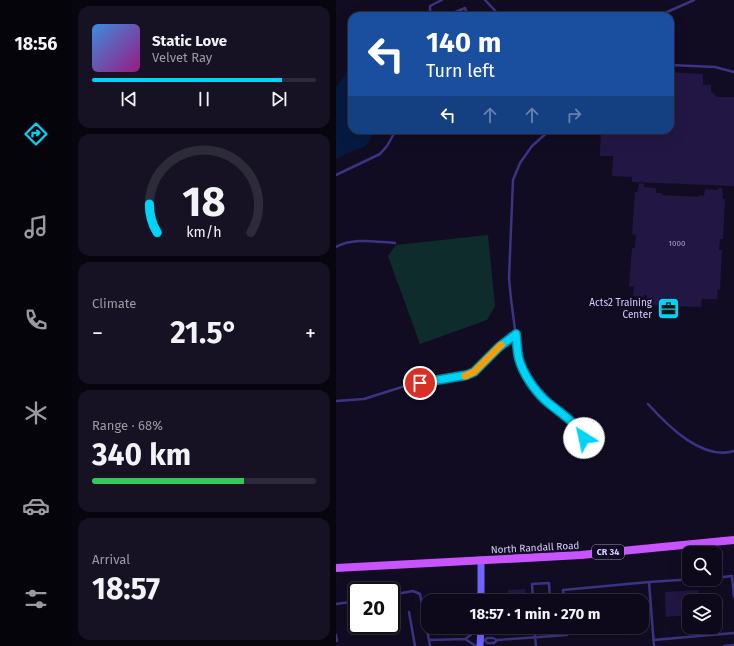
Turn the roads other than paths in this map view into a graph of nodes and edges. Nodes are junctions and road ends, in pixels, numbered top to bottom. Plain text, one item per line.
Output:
1 (442, 0) edge
2 (485, 0) edge
3 (694, 0) edge
4 (430, 12) edge
5 (456, 12) edge
6 (466, 12) edge
7 (496, 12) edge
8 (667, 12) edge
9 (674, 65) edge
10 (734, 72) edge
11 (394, 134) edge
12 (546, 134) edge
13 (336, 175) edge
14 (395, 243) dead end
15 (336, 247) edge
16 (516, 334) junction
17 (336, 401) edge
18 (648, 404) dead end
19 (584, 438) dead end
20 (734, 451) edge
21 (734, 540) edge
22 (481, 560) junction
23 (336, 568) edge
24 (722, 577) edge
25 (682, 580) edge
26 (649, 582) junction
27 (400, 593) edge
28 (481, 594) edge
29 (533, 594) edge
30 (550, 594) edge
31 (563, 594) edge
32 (734, 597) edge
33 (348, 602) edge
34 (336, 604) edge
35 (409, 612) dead end
36 (734, 633) edge
37 (472, 634) edge
38 (535, 634) edge
39 (567, 634) edge
40 (336, 635) edge
41 (551, 636) joint
42 (535, 637) junction
43 (465, 639) junction
44 (429, 640) junction
45 (497, 640) junction
46 (653, 640) junction
47 (336, 641) edge
48 (480, 643) edge
49 (734, 645) edge
50 (415, 646) edge
51 (430, 646) edge
52 (536, 646) edge
53 (654, 646) edge
54 (724, 646) edge

1 - 4 lane
2 - 7 lane
3 - 8 lane
5 - 6 lane
9 - 10 lane
11 - 13 lane
12 - 16 lane
14 - 15 lane
16 - 17 lane
16 - 19 lane
18 - 20 lane
21 - 22 main road, North Randall Road / CR 34
22 - 23 main road, North Randall Road / CR 34
22 - 28 street
24 - 32 lane
25 - 26 lane
26 - 31 lane
26 - 46 lane
27 - 44 lane
29 - 30 lane
33 - 34 lane
35 - 50 lane
36 - 46 lane
37 - 43 lane
38 - 42 lane
39 - 41 lane
40 - 47 lane
41 - 42 lane
42 - 45 lane
42 - 52 lane
43 - 44 lane
43 - 48 lane
44 - 51 lane
45 - 48 lane
45 - 48 lane
46 - 53 lane
49 - 54 lane

